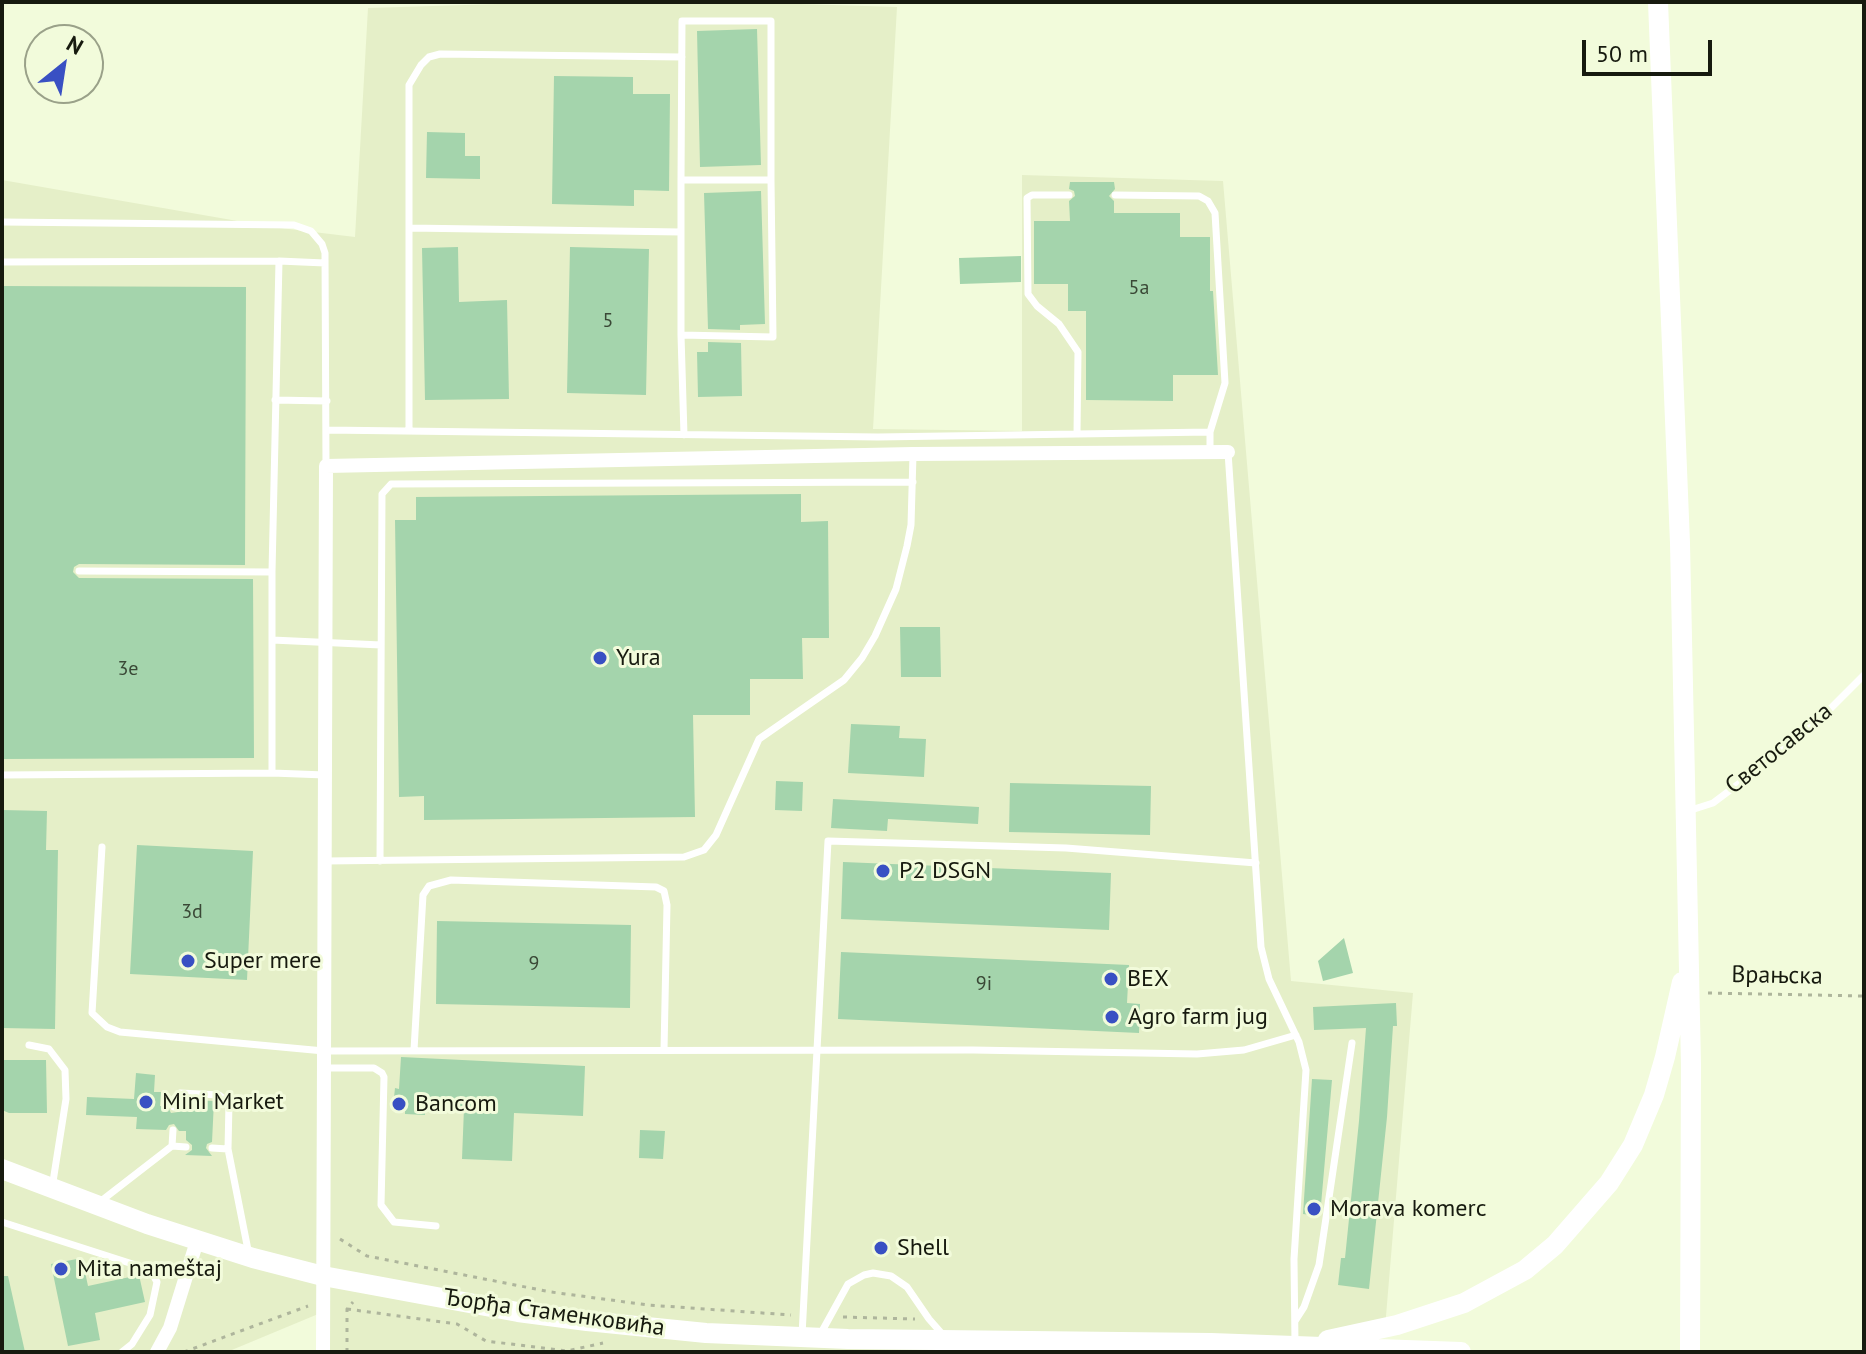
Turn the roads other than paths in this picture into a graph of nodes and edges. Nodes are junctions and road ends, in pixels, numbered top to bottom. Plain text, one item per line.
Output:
1 (1658, 2) edge
2 (682, 57) junction
3 (681, 180) junction
4 (771, 180) junction
5 (1069, 195) dead end
6 (1115, 195) dead end
7 (2, 222) edge
8 (409, 228) junction
9 (681, 232) junction
10 (279, 261) junction
11 (2, 262) edge
12 (325, 263) junction
13 (681, 335) junction
14 (275, 400) junction
15 (327, 401) junction
16 (326, 430) junction
17 (409, 431) junction
18 (1210, 432) junction
19 (1077, 434) junction
20 (684, 435) junction
21 (1210, 452) junction
22 (1228, 452) joint
23 (913, 454) junction
24 (326, 466) junction
25 (913, 482) junction
26 (79, 571) dead end
27 (272, 572) junction
28 (272, 640) junction
29 (326, 642) junction
30 (381, 645) junction
31 (1864, 675) edge
32 (272, 773) junction
33 (2, 775) edge
34 (325, 775) junction
35 (1686, 812) junction
36 (102, 847) dead end
37 (325, 861) junction
38 (380, 861) junction
39 (1256, 863) junction
40 (1689, 946) junction
41 (1296, 1035) junction
42 (1352, 1043) dead end
43 (29, 1045) dead end
44 (414, 1050) junction
45 (664, 1050) junction
46 (324, 1051) junction
47 (817, 1051) junction
48 (324, 1068) junction
49 (174, 1107) dead end
50 (173, 1130) dead end
51 (172, 1146) junction
52 (186, 1147) dead end
53 (212, 1148) dead end
54 (228, 1149) junction
55 (3, 1172) edge
56 (52, 1190) junction
57 (96, 1205) junction
58 (2, 1222) edge
59 (436, 1226) dead end
60 (197, 1241) junction
61 (249, 1257) junction
62 (323, 1276) junction
63 (1295, 1321) junction
64 (810, 1337) junction
65 (949, 1340) junction
66 (1126, 1347) edge
67 (1297, 1347) junction
68 (1269, 1349) edge
69 (122, 1352) edge
70 (157, 1352) edge
71 (323, 1352) edge
72 (1428, 1352) edge
73 (1461, 1352) edge
74 (1690, 1352) edge

1 - 35 main road
2 - 3 lane
2 - 4 lane
2 - 8 lane
3 - 4 lane
3 - 9 lane
4 - 13 lane
5 - 19 lane
6 - 18 lane
7 - 12 lane
8 - 9 lane
8 - 17 lane
9 - 13 lane
10 - 11 lane
10 - 12 lane
10 - 14 lane
12 - 15 lane
13 - 20 lane
14 - 15 lane
14 - 27 lane
15 - 16 lane
16 - 17 lane
16 - 24 lane
17 - 20 lane
18 - 19 lane
18 - 21 lane
19 - 20 lane
21 - 22 street
21 - 23 street
22 - 39 lane
23 - 24 street
23 - 25 lane
24 - 29 street
25 - 30 lane
25 - 38 lane
26 - 27 lane
27 - 28 lane
28 - 29 lane
28 - 32 lane
29 - 30 lane
29 - 34 street
30 - 38 lane
31 - 35 lane, Светосавска
32 - 33 lane
32 - 34 lane
34 - 37 street
35 - 40 main road
36 - 46 lane
37 - 38 lane
37 - 46 street
39 - 41 lane
39 - 47 lane
40 - 67 main road
40 - 74 main road
41 - 47 lane
41 - 63 lane
42 - 63 lane
43 - 56 lane
44 - 45 lane
44 - 45 lane
44 - 46 lane
45 - 47 lane
46 - 48 street
47 - 64 lane
48 - 59 lane
48 - 62 street
49 - 54 lane
50 - 51 lane
51 - 52 lane
51 - 57 lane
53 - 54 lane
54 - 61 lane
55 - 56 main road, Ђорђа Стаменковића
56 - 57 main road, Ђорђа Стаменковића
57 - 60 main road, Ђорђа Стаменковића
58 - 69 lane
60 - 61 main road, Ђорђа Стаменковића
60 - 70 street
61 - 62 main road, Ђорђа Стаменковића
62 - 64 main road, Ђорђа Стаменковића
62 - 71 street
63 - 67 lane
64 - 65 main road, Ђорђа Стаменковића
64 - 65 lane
65 - 66 main road, Ђорђа Стаменковића
66 - 68 main road, Ђорђа Стаменковића
67 - 68 main road, Ђорђа Стаменковића
67 - 72 main road, Ђорђа Стаменковића
72 - 73 main road, Ђорђа Стаменковића

